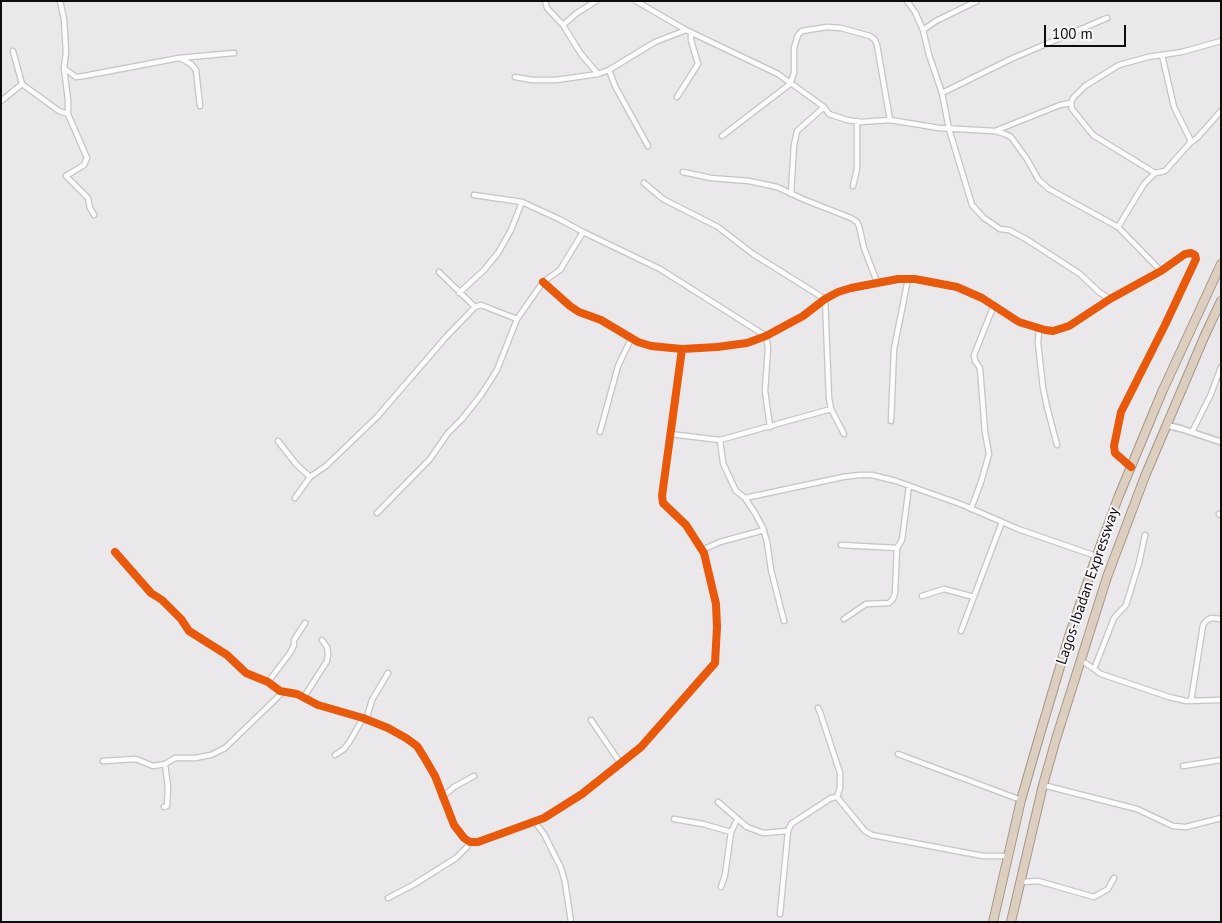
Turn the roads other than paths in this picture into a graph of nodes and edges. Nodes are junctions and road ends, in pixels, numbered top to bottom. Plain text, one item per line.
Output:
1 (60, 1) edge
2 (545, 1) edge
3 (596, 1) edge
4 (636, 1) edge
5 (907, 1) edge
6 (977, 1) edge
7 (912, 4) edge
8 (1107, 18) dead end
9 (563, 25) junction
10 (923, 30) junction
11 (688, 31) junction
12 (1221, 41) edge
13 (13, 51) dead end
14 (234, 53) dead end
15 (1162, 55) junction
16 (179, 58) junction
17 (64, 68) junction
18 (608, 70) junction
19 (598, 74) junction
20 (515, 77) dead end
21 (22, 84) junction
22 (790, 84) junction
23 (942, 93) junction
24 (677, 98) dead end
25 (1, 101) edge
26 (1071, 103) junction
27 (200, 106) dead end
28 (824, 107) junction
29 (1221, 110) edge
30 (68, 114) junction
31 (890, 120) junction
32 (857, 121) junction
33 (949, 129) junction
34 (995, 131) junction
35 (722, 136) dead end
36 (1190, 143) junction
37 (648, 146) dead end
38 (683, 172) dead end
39 (1155, 173) junction
40 (644, 183) dead end
41 (853, 186) dead end
42 (792, 194) junction
43 (474, 195) dead end
44 (522, 202) junction
45 (94, 215) dead end
46 (1118, 228) junction
47 (583, 232) junction
48 (1221, 264) edge
49 (1161, 271) junction
50 (439, 272) dead end
51 (908, 279) junction
52 (543, 282) junction
53 (877, 282) junction
54 (459, 293) junction
55 (826, 299) junction
56 (1110, 299) junction
57 (1221, 301) edge
58 (994, 305) junction
59 (475, 307) junction
60 (517, 319) junction
61 (1039, 328) junction
62 (766, 336) junction
63 (631, 339) junction
64 (682, 350) junction
65 (1221, 367) edge
66 (831, 409) junction
67 (891, 421) dead end
68 (1166, 426) junction
69 (770, 427) junction
70 (600, 432) dead end
71 (1192, 432) junction
72 (670, 434) junction
73 (844, 434) dead end
74 (720, 440) junction
75 (278, 441) dead end
76 (1221, 442) edge
77 (1057, 445) dead end
78 (1131, 467) junction
79 (310, 476) junction
80 (909, 486) junction
81 (295, 498) dead end
82 (745, 498) junction
83 (971, 509) junction
84 (377, 513) dead end
85 (1002, 522) junction
86 (764, 530) junction
87 (1145, 535) dead end
88 (841, 545) dead end
89 (897, 548) junction
90 (702, 550) junction
91 (115, 552) dead end
92 (1096, 556) junction
93 (922, 596) dead end
94 (974, 597) junction
95 (1221, 618) edge
96 (844, 619) dead end
97 (784, 621) dead end
98 (305, 623) dead end
99 (961, 631) dead end
100 (322, 640) dead end
101 (1080, 660) junction
102 (1094, 669) junction
103 (388, 673) dead end
104 (268, 682) junction
105 (283, 692) junction
106 (304, 697) junction
107 (1221, 700) edge
108 (1191, 701) junction
109 (818, 708) dead end
110 (364, 719) junction
111 (591, 720) dead end
112 (898, 754) dead end
113 (335, 755) dead end
114 (1221, 760) edge
115 (103, 761) dead end
116 (165, 764) junction
117 (622, 764) junction
118 (1183, 766) dead end
119 (474, 776) dead end
120 (1043, 785) junction
121 (442, 797) junction
122 (837, 798) junction
123 (1021, 800) junction
124 (718, 802) dead end
125 (164, 807) dead end
126 (674, 818) dead end
127 (1221, 818) edge
128 (737, 820) junction
129 (534, 821) junction
130 (788, 831) junction
131 (731, 832) junction
132 (470, 842) junction
133 (1008, 856) junction
134 (1114, 878) dead end
135 (1020, 882) junction
136 (721, 887) dead end
137 (388, 898) dead end
138 (780, 914) dead end
139 (571, 922) edge
140 (993, 922) edge
141 (1011, 922) edge

1 - 17 street
2 - 9 street
3 - 9 street
4 - 11 street
5 - 7 street
6 - 10 street
7 - 10 street
8 - 23 street
9 - 19 street
10 - 23 street
11 - 18 street
11 - 22 street
11 - 24 street
12 - 15 street
13 - 21 street
14 - 16 street
15 - 26 street
15 - 36 street
16 - 17 street
16 - 27 street
17 - 30 street
18 - 19 street
18 - 37 street
19 - 20 street
21 - 25 street
21 - 30 street
22 - 28 street
22 - 31 street
22 - 35 street
23 - 33 street
26 - 34 street
26 - 39 street
28 - 32 street
28 - 42 street
29 - 36 street
30 - 45 street
31 - 32 street
31 - 33 street
32 - 41 street
33 - 34 street
33 - 56 street
34 - 46 street
36 - 39 street
38 - 42 street
39 - 46 street
40 - 55 street
42 - 53 street
43 - 44 street
44 - 47 street
44 - 54 street
46 - 49 street
47 - 52 street
47 - 62 street
48 - 78 highway, Lagos-Ibadan Expressway
49 - 56 street
49 - 78 street
50 - 54 street
51 - 53 street
51 - 58 street
51 - 67 street
52 - 60 street
52 - 63 street
53 - 55 street
54 - 59 street
55 - 62 street
55 - 66 street
56 - 61 street
57 - 68 highway, Lagos-Ibadan Expressway
58 - 61 street
58 - 83 street
59 - 60 street
59 - 79 street
60 - 84 street
61 - 77 street
62 - 64 street
62 - 69 street
63 - 64 street
63 - 70 street
64 - 72 street
65 - 71 street
66 - 69 street
66 - 73 street
68 - 71 street
68 - 101 highway, Lagos-Ibadan Expressway
69 - 74 street
71 - 76 street
72 - 74 street
72 - 90 street
74 - 82 street
75 - 79 street
78 - 92 highway, Lagos-Ibadan Expressway
79 - 81 street
80 - 82 street
80 - 83 street
80 - 89 street
82 - 86 street
83 - 85 street
85 - 92 street
85 - 94 street
86 - 90 street
86 - 97 street
87 - 102 street
88 - 89 street
89 - 96 street
90 - 117 street
91 - 104 street
92 - 123 highway, Lagos-Ibadan Expressway
93 - 94 street
94 - 99 street
95 - 108 street
98 - 104 street
100 - 106 street
101 - 102 street
101 - 120 highway, Lagos-Ibadan Expressway
102 - 108 street
103 - 110 street
104 - 105 street
105 - 106 street
105 - 116 street
106 - 110 street
107 - 108 street
109 - 122 street
110 - 113 street
110 - 121 street
111 - 117 street
112 - 123 street
114 - 118 street
115 - 116 street
116 - 125 street
117 - 129 street
119 - 121 street
120 - 127 street
120 - 135 highway, Lagos-Ibadan Expressway
121 - 132 street
122 - 130 street
122 - 133 street
123 - 133 highway, Lagos-Ibadan Expressway
124 - 128 street
126 - 131 street
128 - 130 street
128 - 131 street
129 - 132 street
129 - 139 street
130 - 138 street
131 - 136 street
132 - 137 street
133 - 140 highway, Lagos-Ibadan Expressway
134 - 135 street
135 - 141 highway, Lagos-Ibadan Expressway

